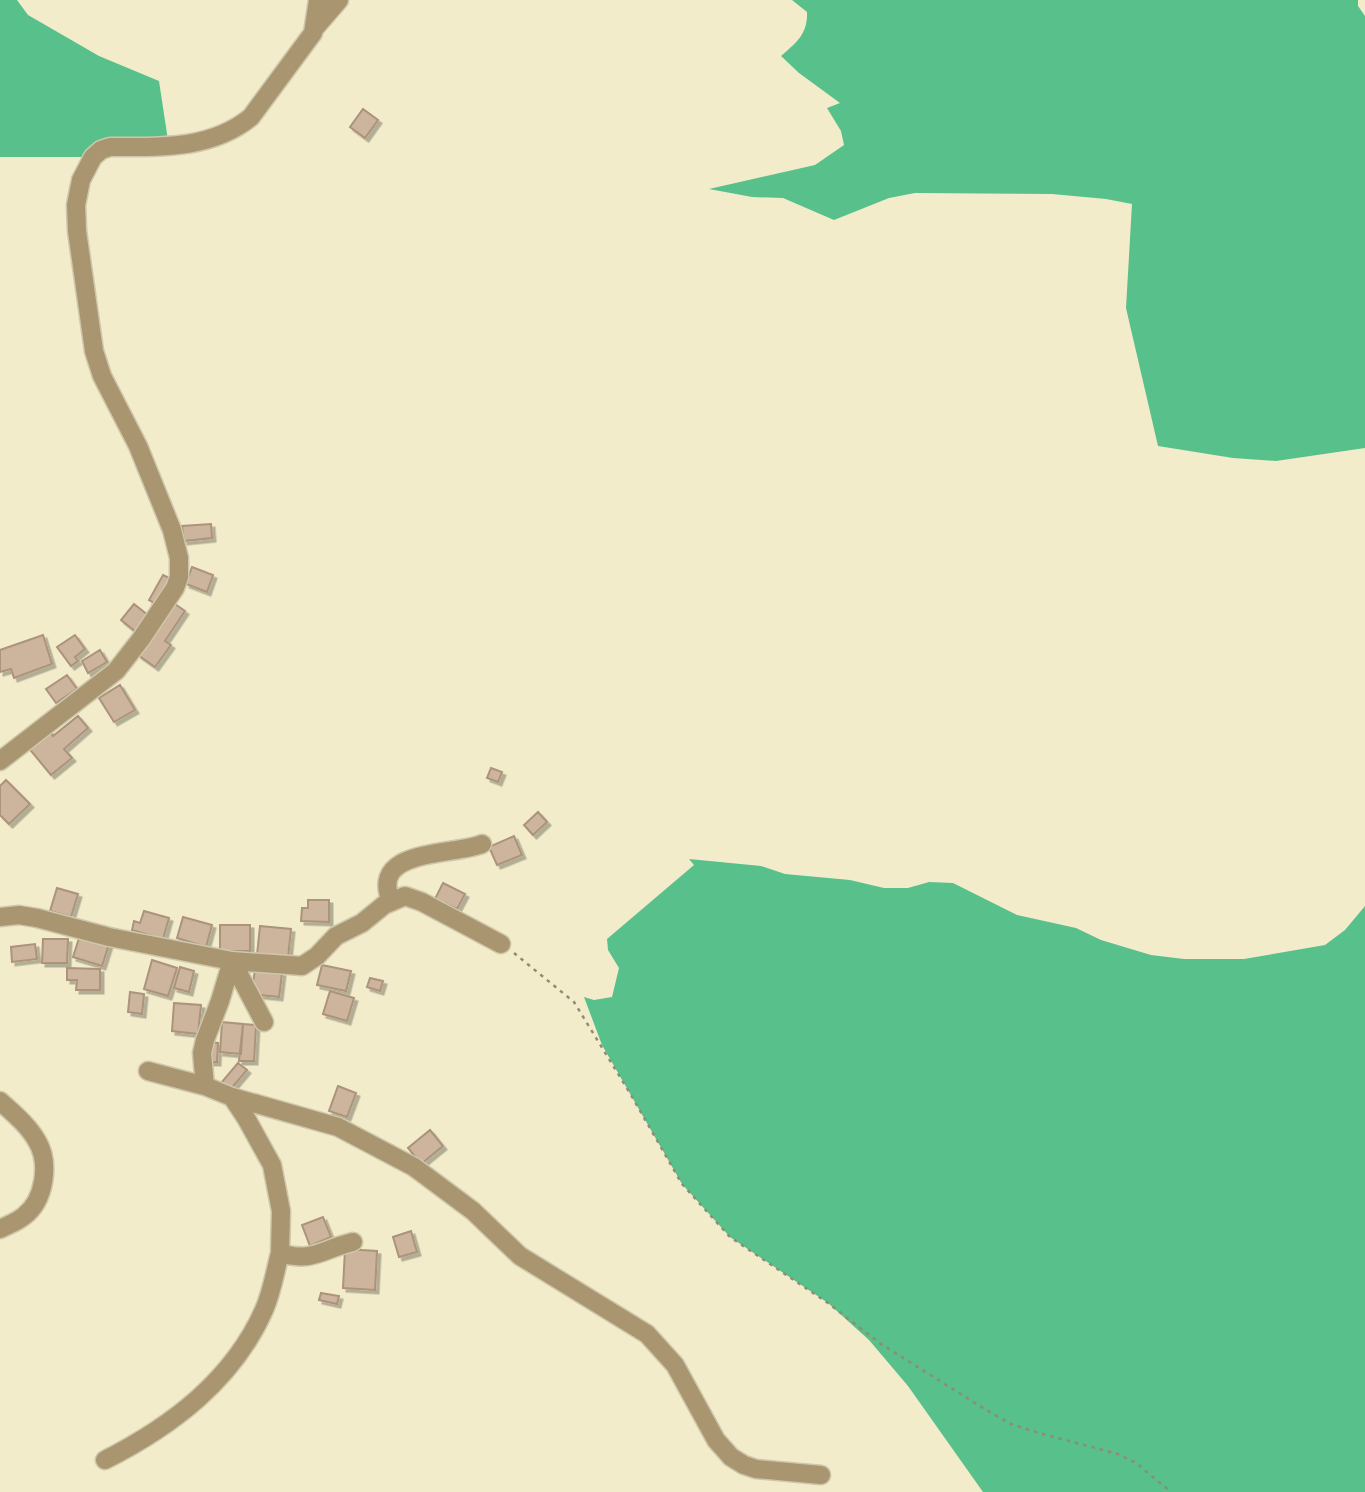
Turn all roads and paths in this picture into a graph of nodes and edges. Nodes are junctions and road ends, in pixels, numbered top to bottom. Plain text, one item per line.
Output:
1 (318, 0) edge
2 (339, 0) edge
3 (313, 31) junction
4 (0, 761) edge
5 (482, 844) dead end
6 (391, 901) junction
7 (0, 915) edge
8 (501, 944) joint
9 (232, 961) junction
10 (264, 1022) dead end
11 (148, 1071) dead end
12 (205, 1086) junction
13 (232, 1097) junction
14 (0, 1101) edge
15 (0, 1229) edge
16 (353, 1242) dead end
17 (280, 1253) junction
18 (105, 1460) dead end
19 (821, 1475) dead end
20 (1171, 1492) edge

1 - 3 street
2 - 3 street
3 - 4 street
5 - 6 street
6 - 8 street
6 - 9 street
7 - 9 street
8 - 20 path
9 - 10 street
9 - 12 street
11 - 12 street
12 - 13 street
13 - 17 street
13 - 19 street
14 - 15 street
16 - 17 street
17 - 18 street

